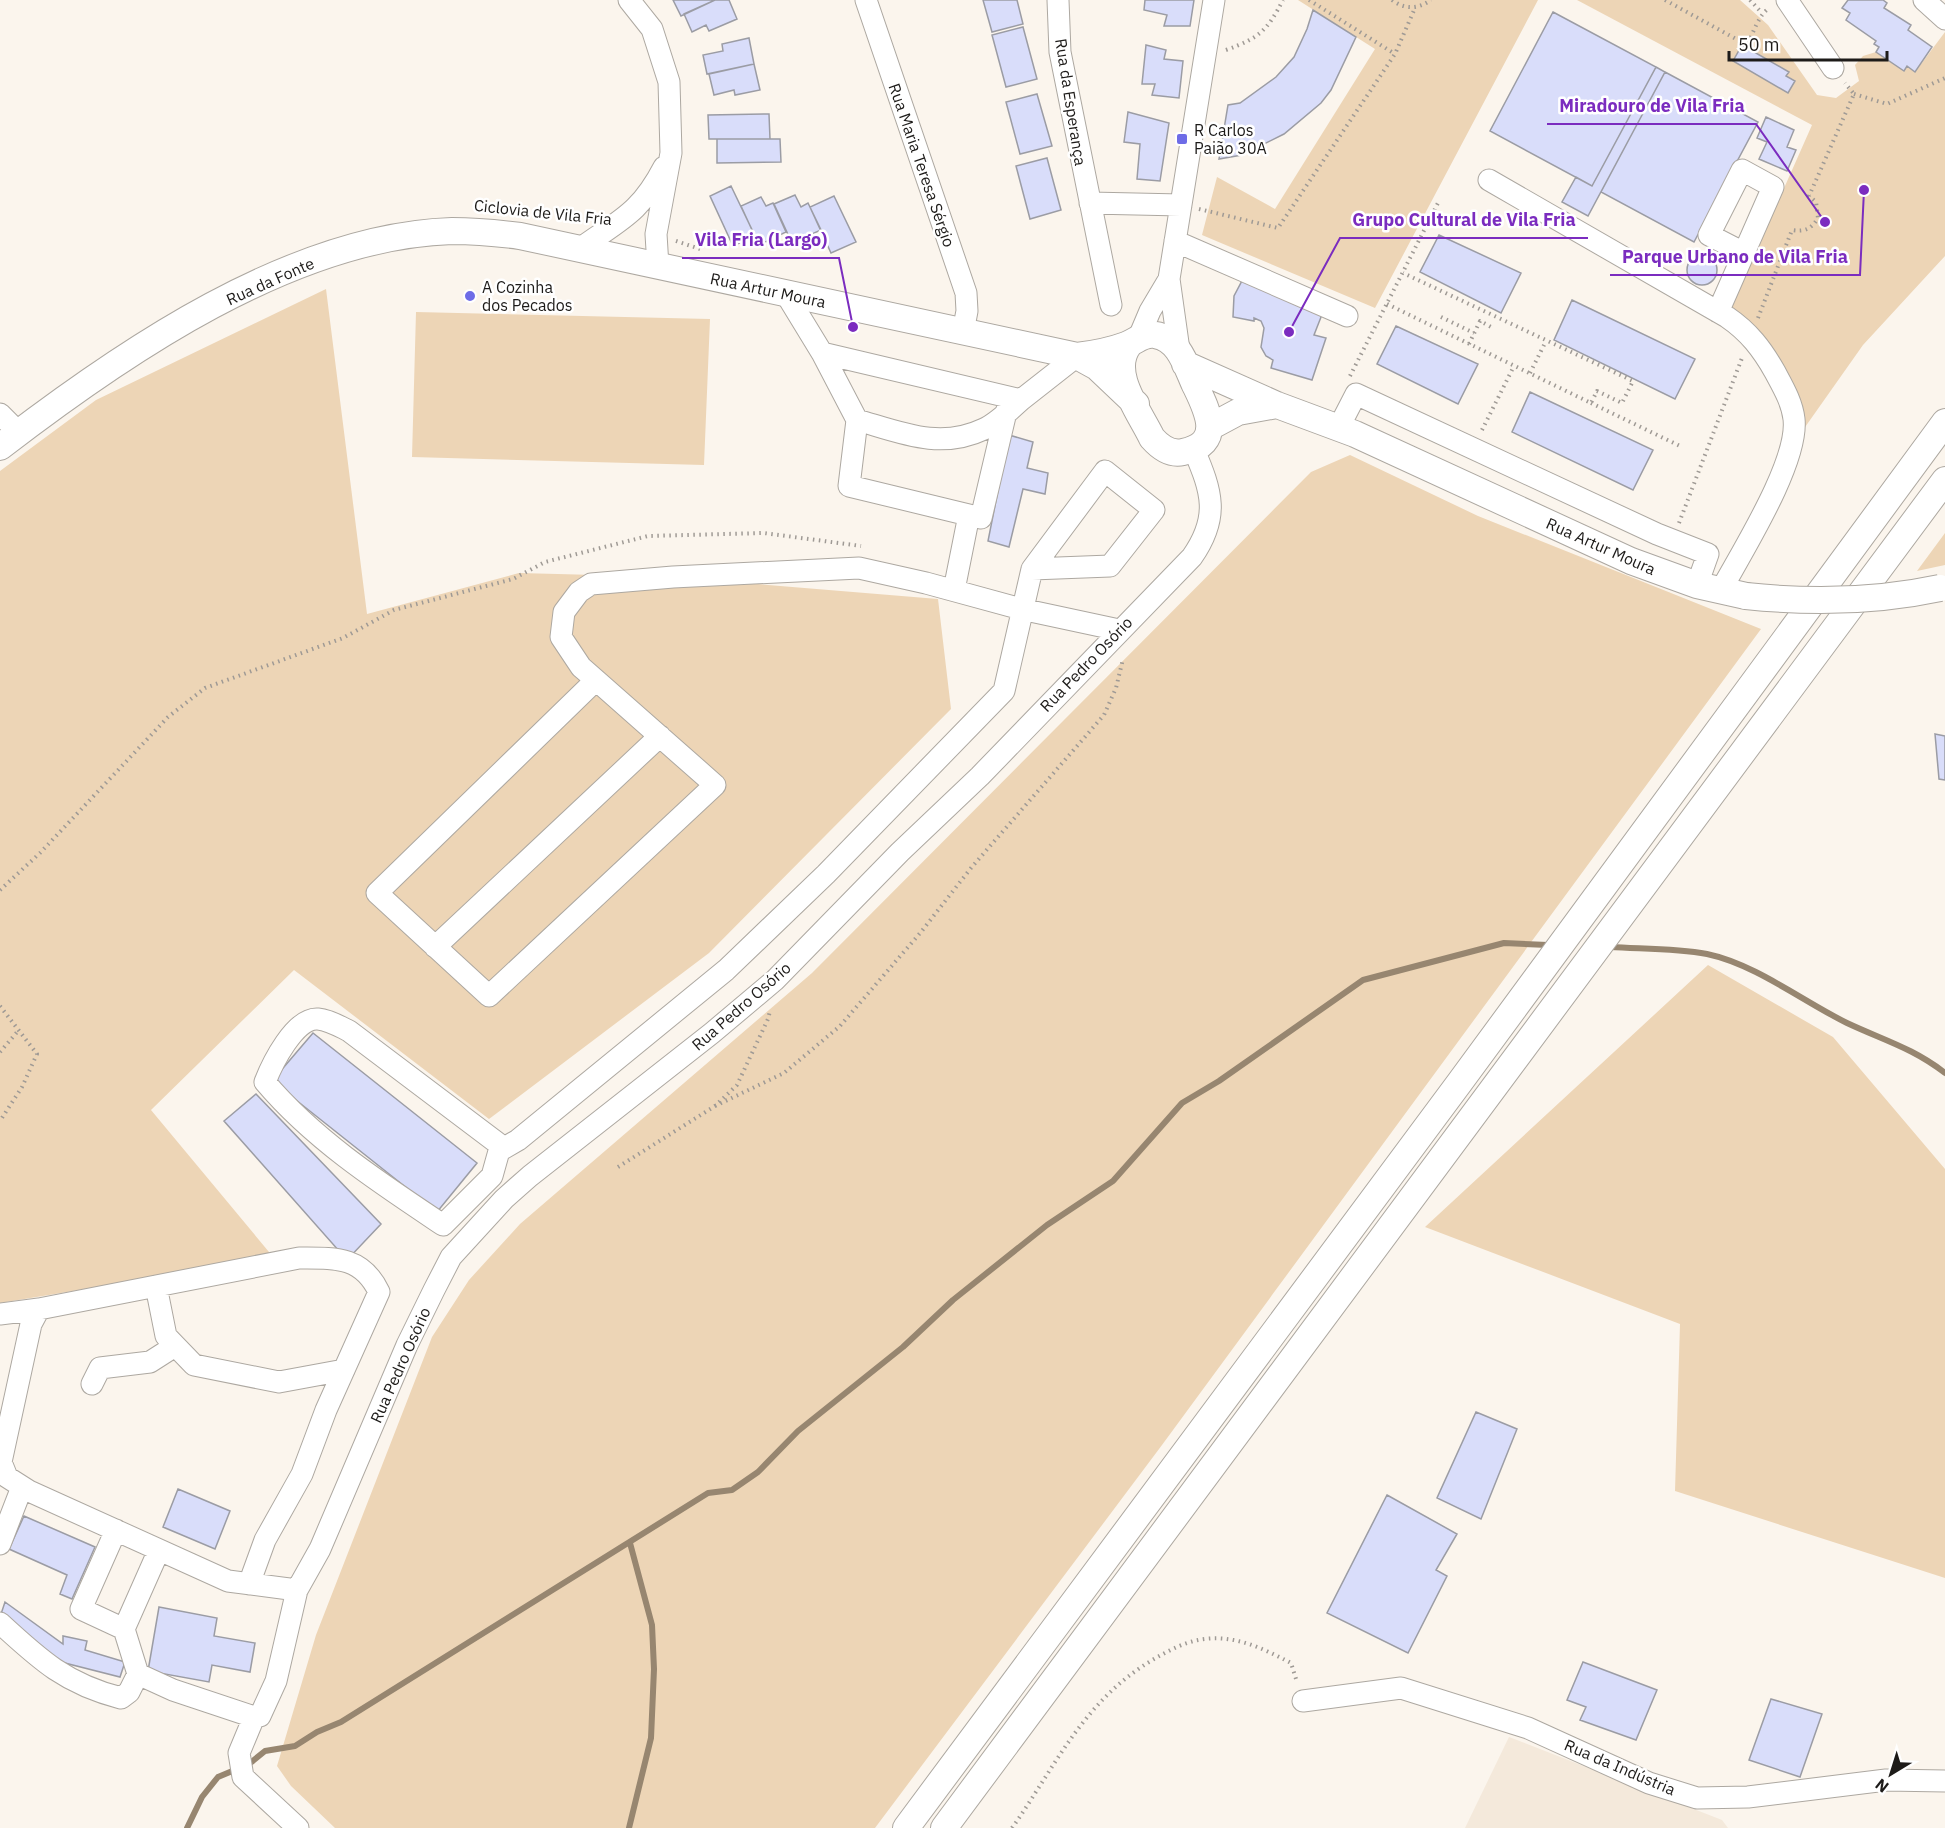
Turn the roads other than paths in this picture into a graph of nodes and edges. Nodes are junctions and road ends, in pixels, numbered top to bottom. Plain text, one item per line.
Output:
1 (629, 0) edge
2 (866, 0) edge
3 (1058, 0) edge
4 (1214, 0) edge
5 (1787, 0) edge
6 (1924, 0) edge
7 (1945, 19) edge
8 (1833, 68) road end
9 (671, 153) junction
10 (1489, 180) dead end
11 (1090, 203) junction
12 (1181, 205) junction
13 (1175, 242) junction
14 (578, 250) junction
15 (1744, 253) dead end
16 (658, 266) junction
17 (1169, 279) junction
18 (786, 294) junction
19 (1111, 305) dead end
20 (1718, 312) junction
21 (1347, 316) dead end
22 (963, 332) junction
23 (1134, 341) junction
24 (822, 354) junction
25 (1077, 356) junction
26 (1182, 357) junction
27 (1136, 404) junction
28 (1277, 405) junction
29 (1014, 406) junction
30 (0, 414) edge
31 (857, 420) junction
32 (1945, 422) edge
33 (1210, 427) junction
34 (1339, 427) junction
35 (9, 440) edge
36 (1194, 450) junction
37 (1945, 480) edge
38 (969, 515) junction
39 (1032, 569) junction
40 (1942, 587) edge
41 (1708, 589) junction
42 (954, 590) junction
43 (1021, 609) junction
44 (1119, 630) junction
45 (596, 680) junction
46 (660, 736) junction
47 (435, 947) junction
48 (504, 1148) junction
49 (156, 1286) junction
50 (39, 1309) junction
51 (0, 1314) edge
52 (176, 1346) junction
53 (344, 1370) junction
54 (92, 1384) dead end
55 (6, 1412) edge
56 (22, 1487) junction
57 (116, 1530) junction
58 (0, 1544) edge
59 (159, 1550) junction
60 (249, 1584) junction
61 (297, 1590) junction
62 (0, 1623) edge
63 (124, 1629) junction
64 (138, 1674) junction
65 (1303, 1701) road end
66 (254, 1717) junction
67 (1945, 1781) edge
68 (298, 1828) edge
69 (906, 1828) edge
70 (944, 1828) edge

1 - 9 street
2 - 22 street, Rua Maria Teresa Sérgio
3 - 11 street, Rua da Esperança
4 - 12 street
5 - 8 street
6 - 7 street
9 - 14 street
9 - 16 street
10 - 20 street
11 - 12 street
11 - 19 street, Rua da Esperança
12 - 13 street
13 - 17 street
13 - 21 street
14 - 16 main road, Rua Artur Moura
14 - 35 main road, Rua da Fonte
15 - 20 street
16 - 18 main road, Rua Artur Moura
17 - 23 street
17 - 26 street
18 - 22 main road, Rua Artur Moura
18 - 24 street
20 - 41 street
22 - 25 main road, Rua Artur Moura
23 - 25 main road, Rua Artur Moura
23 - 26 main road, Rua Artur Moura
23 - 27 main road
24 - 29 street
24 - 31 street
25 - 27 main road
25 - 29 street
26 - 28 main road, Rua Artur Moura
26 - 33 main road
27 - 36 main road
28 - 33 main road, Rua Artur Moura
28 - 34 main road, Rua Artur Moura
29 - 31 street
29 - 38 street
30 - 35 street
31 - 38 street
32 - 69 main road
33 - 36 main road
34 - 41 main road, Rua Artur Moura
34 - 41 street
36 - 44 street, Rua Pedro Osório
37 - 70 main road
38 - 42 street
39 - 39 street
39 - 43 street
40 - 41 main road, Rua Artur Moura, bridge
42 - 43 street
42 - 45 street
43 - 44 street
43 - 48 street
44 - 61 street, Rua Pedro Osório
45 - 46 street
45 - 47 street
46 - 47 street
46 - 47 street
48 - 48 street
49 - 50 street
49 - 52 street
49 - 53 street
50 - 51 street
50 - 55 street
52 - 53 street
52 - 54 street
53 - 60 street
55 - 56 street
56 - 57 street
56 - 58 street
57 - 59 street
57 - 63 street
59 - 60 street
59 - 63 street
60 - 61 street
61 - 66 street, Rua Pedro Osório
62 - 64 street
63 - 64 street
64 - 66 street
65 - 67 street, Rua da Indústria
66 - 68 street

